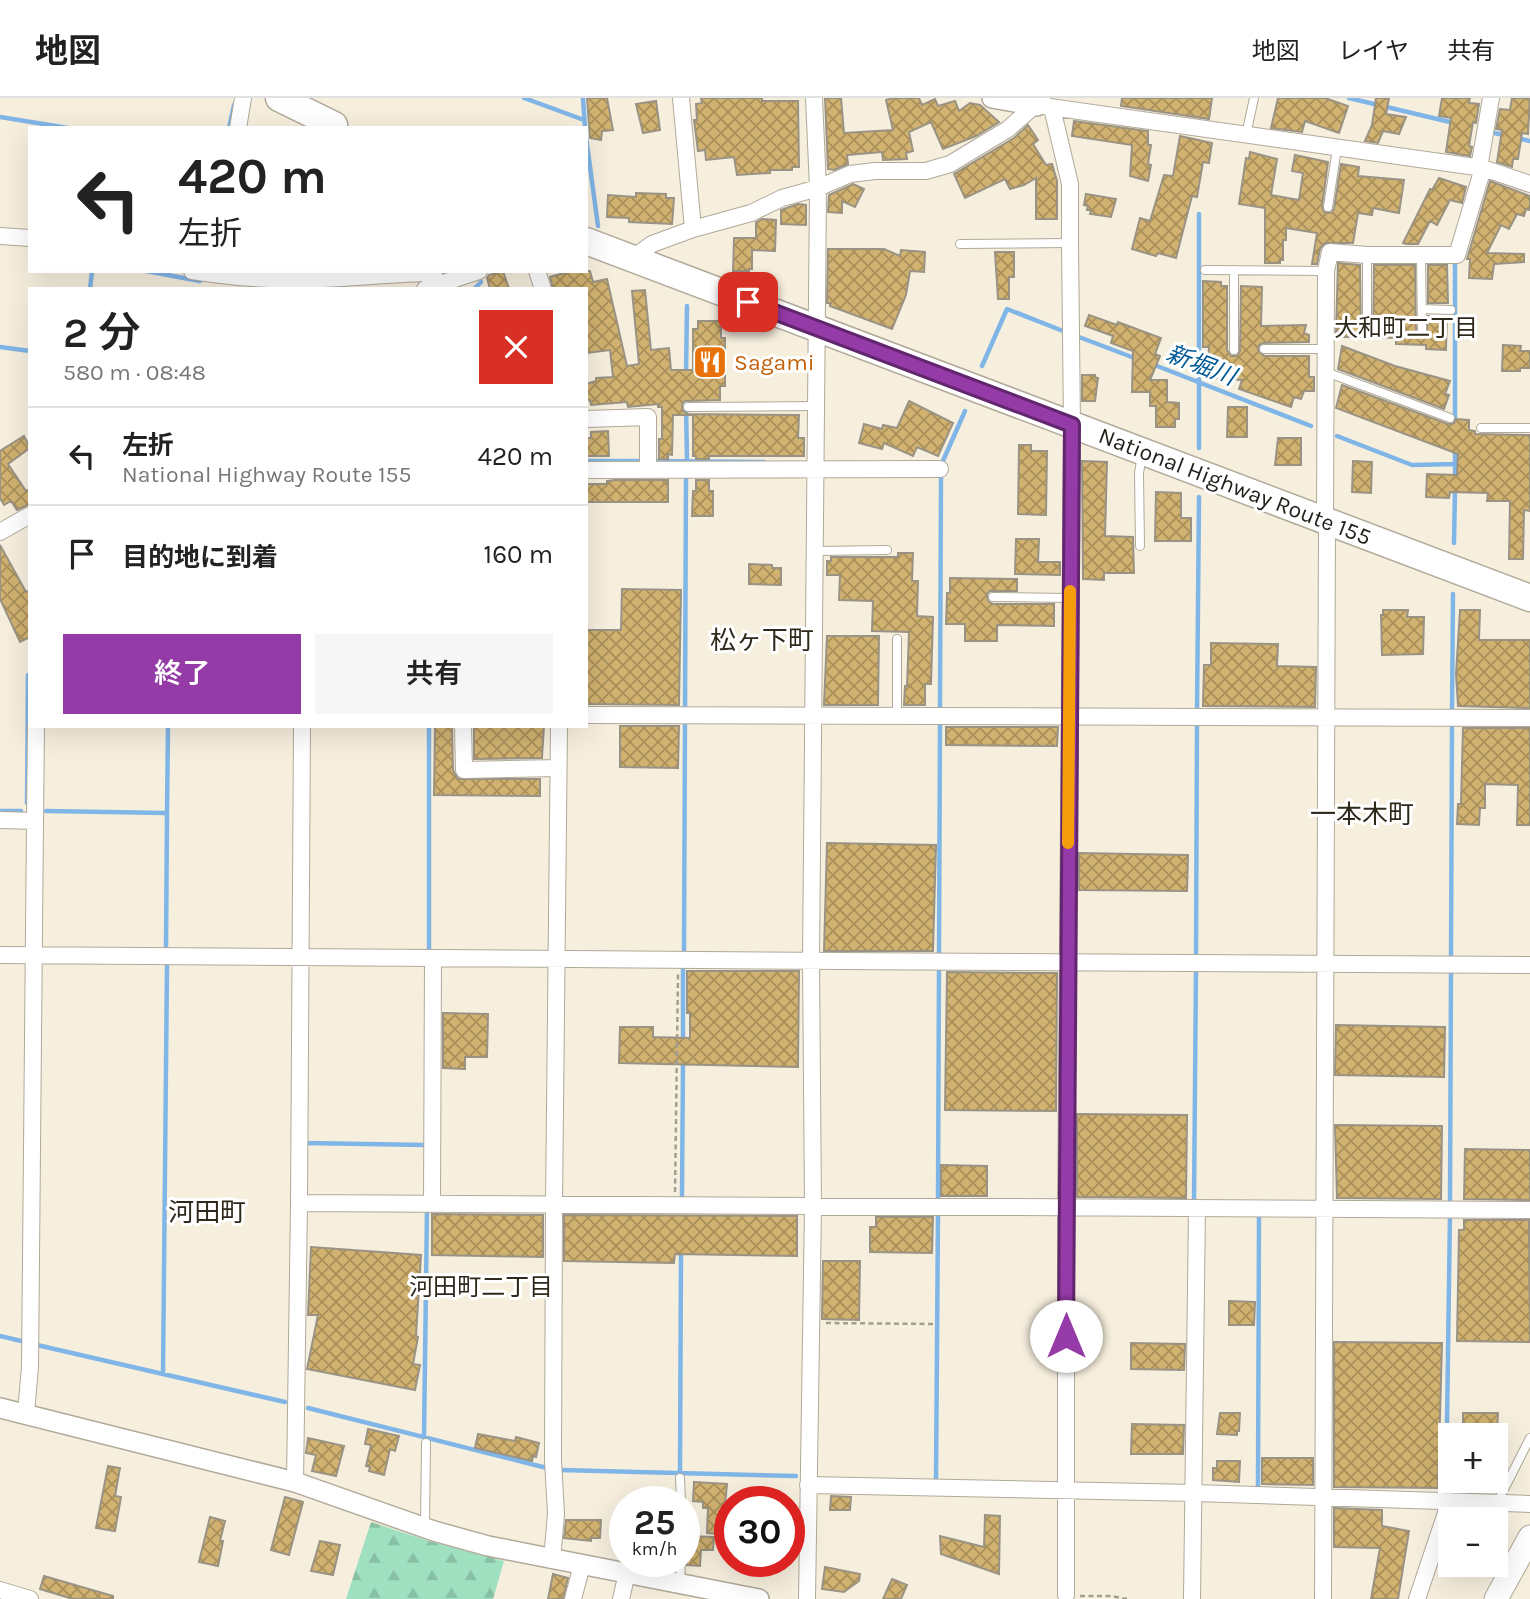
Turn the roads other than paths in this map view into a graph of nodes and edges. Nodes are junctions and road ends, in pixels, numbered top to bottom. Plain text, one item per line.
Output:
1 (243, 98) edge
2 (279, 98) edge
3 (293, 98) edge
4 (681, 98) edge
5 (814, 98) edge
6 (992, 98) edge
7 (1254, 98) edge
8 (1491, 98) edge
9 (1044, 104) edge
10 (238, 126) edge
11 (336, 126) edge
12 (1246, 135) junction
13 (1337, 148) junction
14 (1481, 168) junction
15 (1530, 184) edge
16 (818, 188) junction
17 (1328, 207) dead end
18 (693, 229) junction
19 (0, 236) edge
20 (28, 238) edge
21 (588, 242) edge
22 (1070, 243) junction
23 (960, 244) dead end
24 (1367, 255) junction
25 (1421, 255) junction
26 (633, 258) junction
27 (1206, 270) dead end
28 (1234, 270) junction
29 (1326, 271) junction
30 (211, 273) edge
31 (473, 273) edge
32 (431, 287) edge
33 (1422, 309) junction
34 (1451, 310) dead end
35 (817, 328) junction
36 (1422, 331) dead end
37 (1367, 335) dead end
38 (1264, 349) dead end
39 (1326, 349) junction
40 (1234, 350) dead end
41 (1326, 372) junction
42 (817, 406) junction
43 (688, 407) dead end
44 (1450, 418) dead end
45 (588, 419) edge
46 (1072, 425) junction
47 (1481, 428) dead end
48 (1530, 428) edge
49 (1143, 452) junction
50 (940, 469) dead end
51 (588, 470) edge
52 (648, 470) junction
53 (817, 470) junction
54 (28, 516) edge
55 (1326, 521) junction
56 (0, 532) edge
57 (1140, 546) dead end
58 (887, 550) dead end
59 (816, 551) junction
60 (993, 597) dead end
61 (1069, 598) junction
62 (1530, 598) edge
63 (897, 639) dead end
64 (588, 715) edge
65 (814, 716) junction
66 (897, 716) junction
67 (1069, 716) junction
68 (1325, 717) junction
69 (1530, 718) edge
70 (36, 728) edge
71 (302, 728) edge
72 (463, 728) edge
73 (559, 728) edge
74 (558, 768) junction
75 (0, 820) edge
76 (35, 821) junction
77 (0, 955) edge
78 (34, 955) junction
79 (300, 959) junction
80 (433, 959) junction
81 (555, 960) junction
82 (811, 961) junction
83 (1068, 961) junction
84 (1324, 964) junction
85 (1530, 965) edge
86 (299, 1203) junction
87 (432, 1203) junction
88 (554, 1204) junction
89 (813, 1207) junction
90 (1066, 1208) junction
91 (1197, 1208) junction
92 (1323, 1209) junction
93 (1530, 1210) edge
94 (0, 1408) edge
95 (26, 1413) junction
96 (1530, 1438) edge
97 (426, 1443) dead end
98 (680, 1478) dead end
99 (295, 1482) junction
100 (808, 1485) junction
101 (680, 1486) edge
102 (1066, 1490) junction
103 (1195, 1493) junction
104 (1321, 1497) junction
105 (1450, 1501) junction
106 (1497, 1503) junction
107 (1530, 1504) edge
108 (425, 1527) junction
109 (1527, 1549) edge
110 (552, 1560) junction
111 (582, 1565) junction
112 (609, 1570) edge
113 (626, 1577) edge
114 (648, 1577) edge
115 (680, 1577) edge
116 (680, 1583) junction
117 (0, 1590) edge
118 (1066, 1595) road end
119 (30, 1599) edge
120 (573, 1599) edge
121 (621, 1599) edge
122 (759, 1599) edge
123 (807, 1599) edge
124 (1192, 1599) edge
125 (1323, 1599) edge
126 (1417, 1599) edge
127 (1496, 1599) edge

1 - 10 street
2 - 11 highway
3 - 11 highway
4 - 18 street
5 - 16 street
6 - 9 street
7 - 12 lane
8 - 14 street
9 - 12 street
9 - 16 street
9 - 22 street
12 - 13 street
13 - 14 street
13 - 17 lane
14 - 15 street
14 - 25 street
16 - 18 street
16 - 35 street
18 - 26 street
19 - 20 street
21 - 26 highway, National Highway Route 155
22 - 23 lane
22 - 46 street
24 - 25 street
24 - 29 street
24 - 37 lane
25 - 33 lane
26 - 35 highway, National Highway Route 155
27 - 28 lane
28 - 29 lane
28 - 40 lane
29 - 39 street
30 - 32 street
31 - 32 street
33 - 34 lane
33 - 36 lane
35 - 42 street
35 - 46 highway, National Highway Route 155
38 - 39 lane
39 - 41 street
41 - 44 lane
41 - 55 street
42 - 43 lane
42 - 53 street
45 - 52 street
46 - 49 highway, National Highway Route 155
46 - 61 street
47 - 48 lane
49 - 55 highway, National Highway Route 155
49 - 57 lane
50 - 53 street
51 - 52 street
52 - 53 street
53 - 59 street
54 - 56 street
55 - 62 highway, National Highway Route 155
55 - 68 street
58 - 59 lane
59 - 65 street
60 - 61 lane
61 - 67 street
63 - 66 lane
64 - 65 street
65 - 66 street
65 - 82 street
66 - 67 street
67 - 68 street
67 - 83 street
68 - 69 street
68 - 84 street
70 - 76 street
71 - 79 street
72 - 74 street
73 - 74 street
74 - 81 street
75 - 76 street
76 - 78 street
77 - 78 street
78 - 79 street
78 - 95 street
79 - 80 street
79 - 86 street
80 - 81 street
80 - 87 street
81 - 82 street
81 - 88 street
82 - 83 street
82 - 89 street
83 - 84 street
83 - 90 street
84 - 85 street
84 - 92 street
86 - 87 street
86 - 99 street
87 - 88 street
88 - 89 street
88 - 110 street
89 - 90 street
89 - 100 street
90 - 91 street
90 - 102 street
91 - 92 street
91 - 103 street
92 - 93 street
92 - 104 street
94 - 95 street
95 - 99 street
96 - 106 lane
97 - 108 lane
98 - 101 lane
99 - 108 street
100 - 102 street
100 - 123 street
102 - 103 street
102 - 118 street
103 - 104 street
103 - 124 street
104 - 105 street
104 - 125 street
105 - 106 street
105 - 126 street
106 - 107 street
108 - 110 street
109 - 127 main road
110 - 111 street
111 - 112 street
111 - 120 street
113 - 121 street
114 - 116 street
115 - 116 lane
116 - 122 street
117 - 119 street

